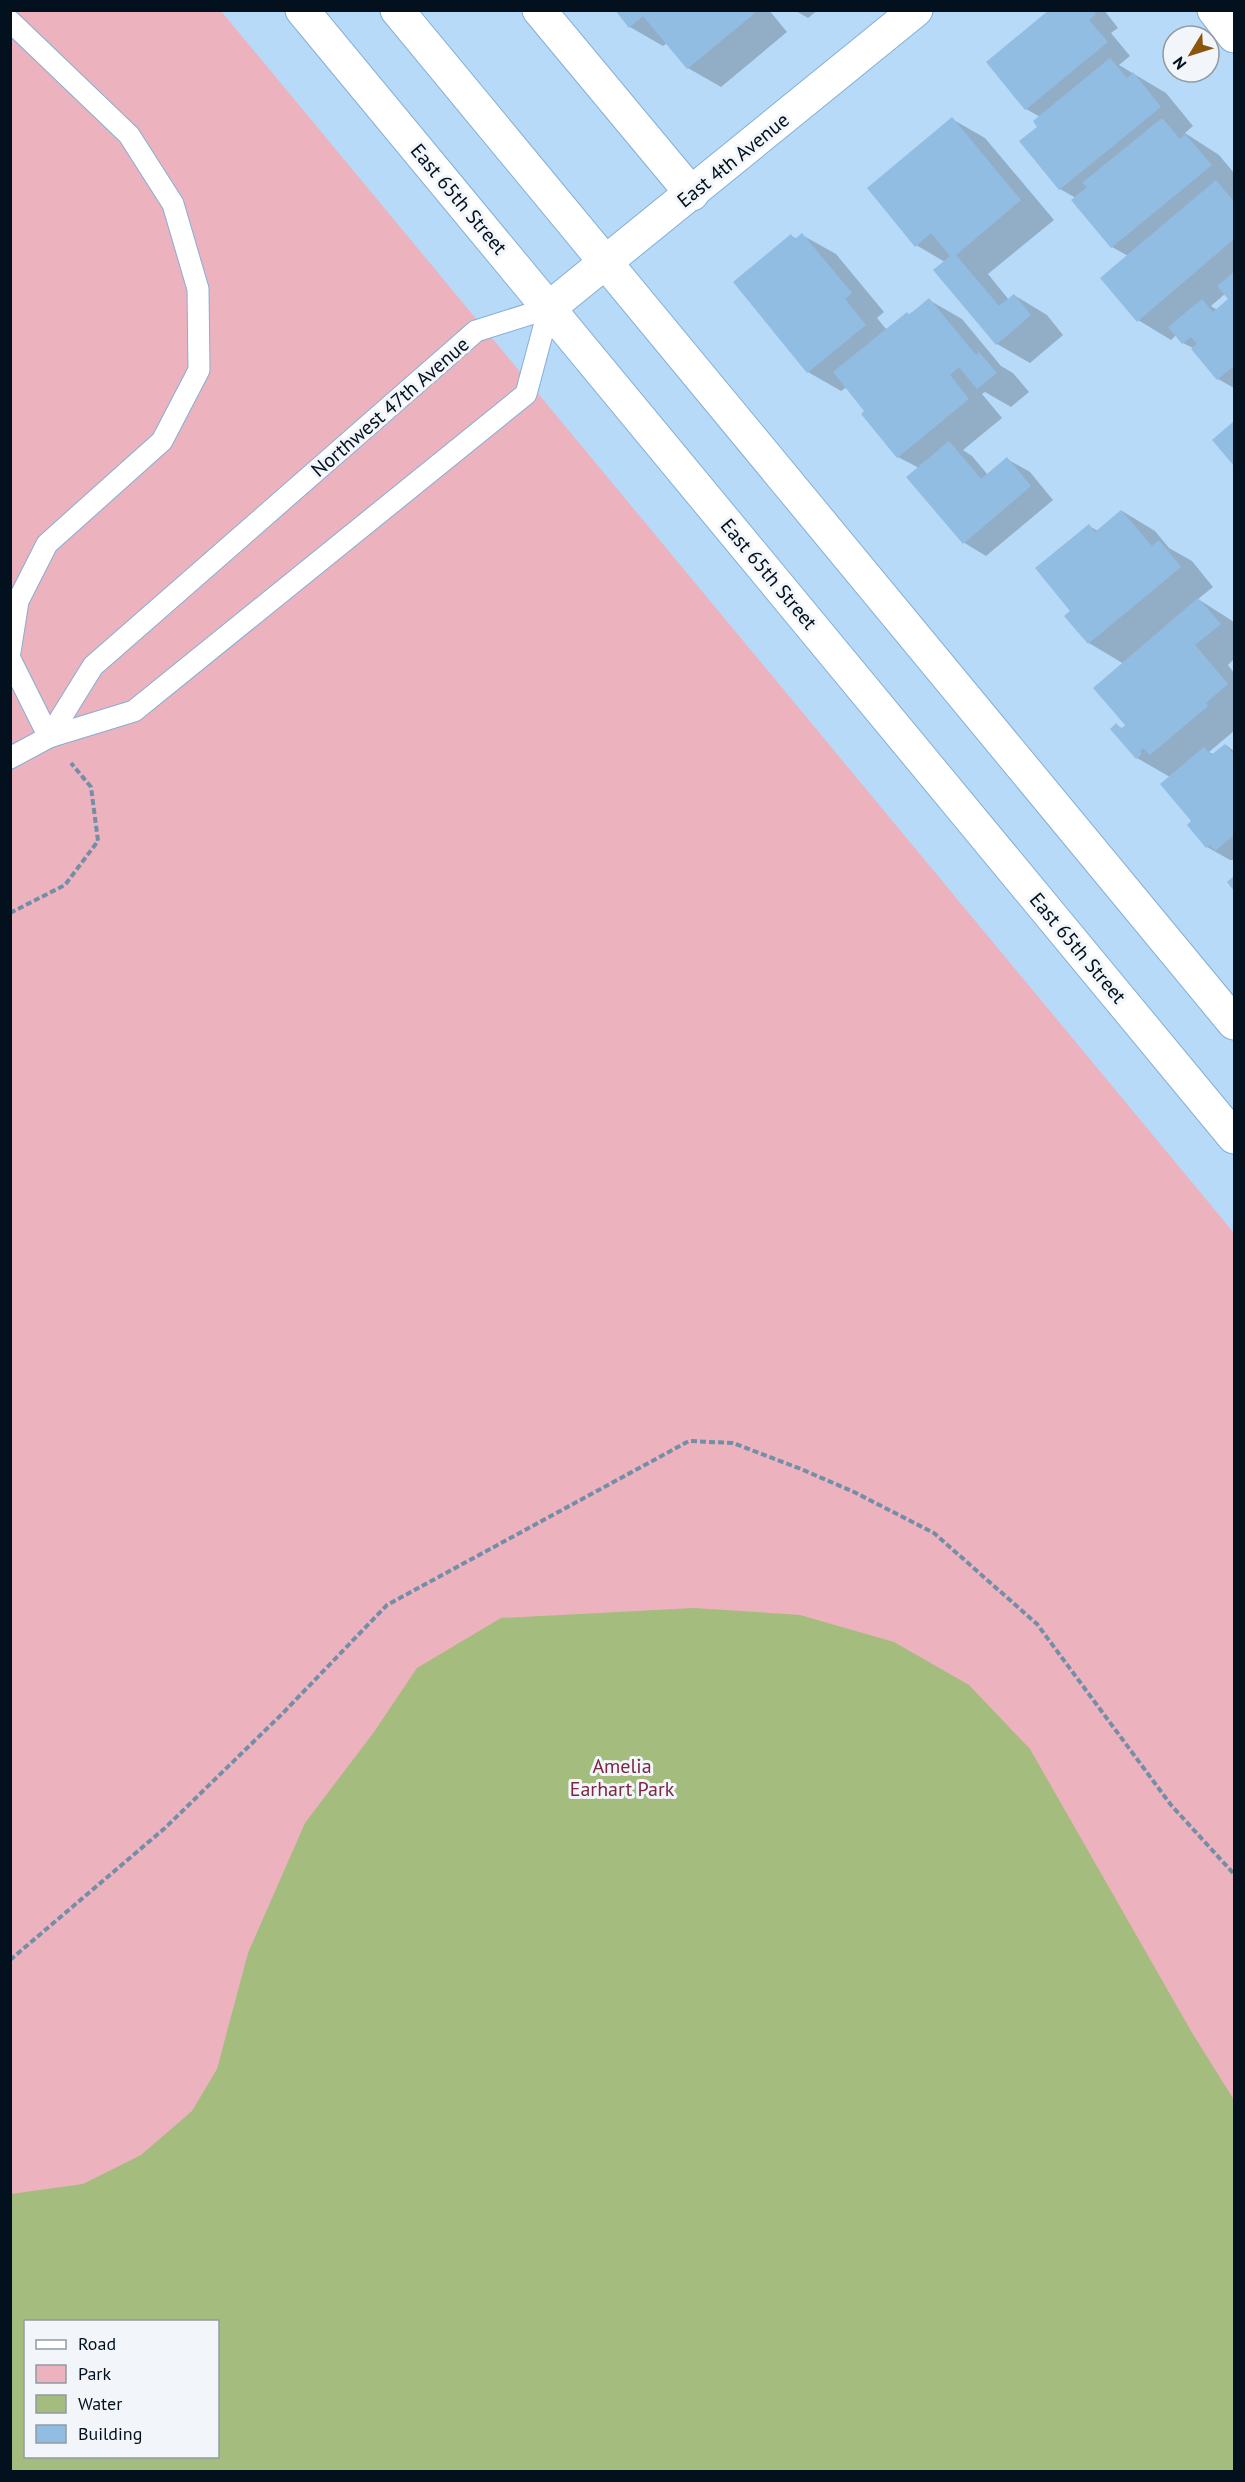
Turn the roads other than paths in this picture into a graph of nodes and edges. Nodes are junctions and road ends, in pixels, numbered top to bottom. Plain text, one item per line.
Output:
1 (302, 10) edge
2 (397, 10) edge
3 (539, 10) edge
4 (916, 10) edge
5 (1214, 10) edge
6 (10, 21) edge
7 (1234, 36) edge
8 (692, 194) junction
9 (606, 262) junction
10 (549, 308) junction
11 (10, 652) edge
12 (10, 659) edge
13 (49, 738) junction
14 (10, 758) edge
15 (1234, 1023) edge
16 (1234, 1137) edge

1 - 10 main road, East 65th Street
2 - 9 main road
3 - 8 main road
4 - 8 main road, East 4th Avenue
5 - 7 main road
6 - 11 lane
8 - 9 main road, East 4th Avenue
9 - 10 main road, East 4th Avenue
9 - 15 main road
10 - 13 lane, Northwest 47th Avenue
10 - 13 lane
10 - 16 main road, East 65th Street
12 - 13 lane
13 - 14 lane

